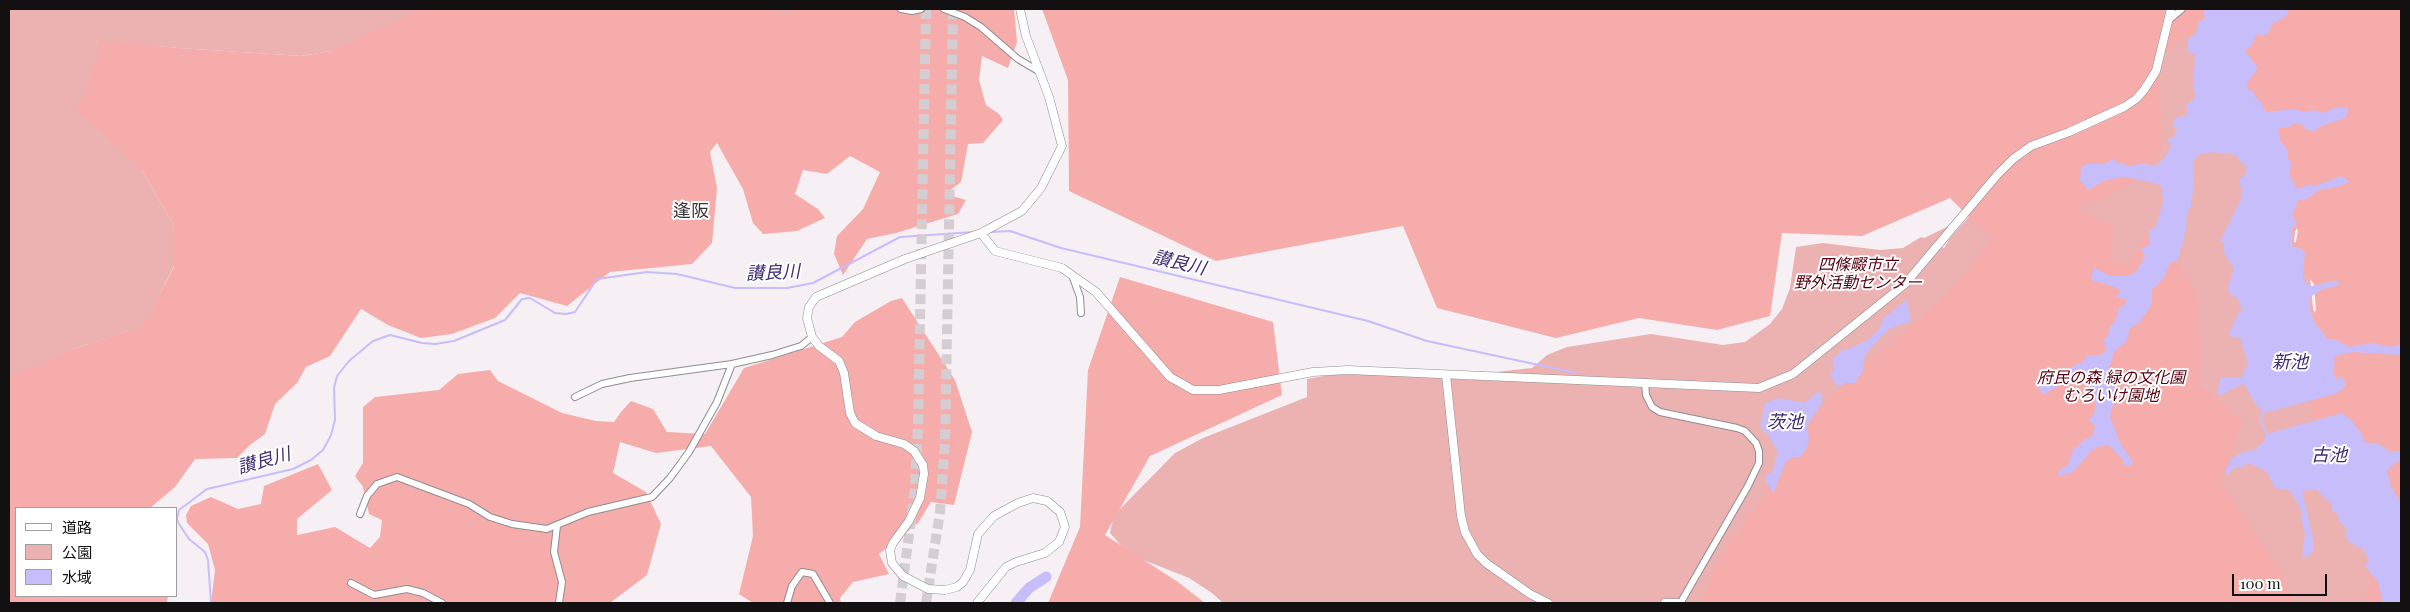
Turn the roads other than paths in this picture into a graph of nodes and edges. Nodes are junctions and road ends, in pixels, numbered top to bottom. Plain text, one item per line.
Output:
1 (901, 9) edge
2 (920, 9) edge
3 (944, 9) edge
4 (1020, 9) edge
5 (2171, 9) edge
6 (2182, 9) edge
7 (2169, 20) junction
8 (1040, 72) junction
9 (981, 233) junction
10 (1072, 275) junction
11 (1081, 313) dead end
12 (812, 337) junction
13 (732, 364) junction
14 (1446, 375) junction
15 (1645, 383) junction
16 (575, 397) dead end
17 (360, 514) dead end
18 (557, 526) junction
19 (350, 583) dead end
20 (442, 603) edge
21 (559, 603) edge
22 (787, 603) edge
23 (830, 603) edge
24 (977, 603) edge
25 (1548, 603) edge
26 (1665, 603) edge
27 (1681, 603) edge

1 - 2 street
3 - 8 street
4 - 8 street
5 - 7 street
6 - 7 street
7 - 15 street
8 - 9 street
9 - 10 street
9 - 12 street
10 - 11 street
10 - 14 street
12 - 13 street
12 - 24 street
13 - 16 street
13 - 18 street
14 - 15 street
14 - 25 street
15 - 27 street
17 - 18 street
18 - 21 street
19 - 20 street
22 - 23 street
26 - 27 street

